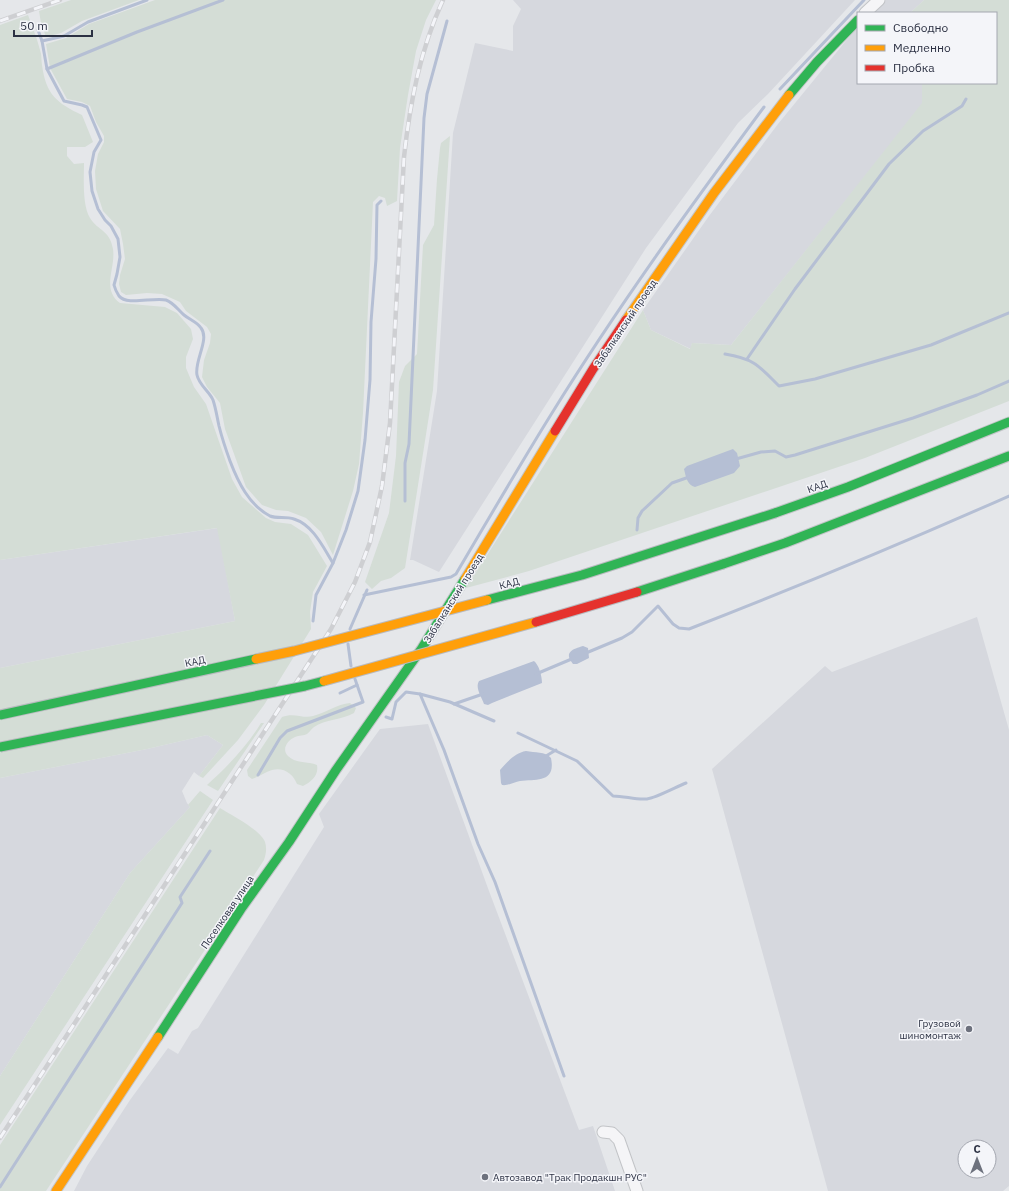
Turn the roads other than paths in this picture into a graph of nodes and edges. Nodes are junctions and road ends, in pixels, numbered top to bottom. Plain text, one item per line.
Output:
1 (879, 0) edge
2 (866, 12) edge
3 (857, 21) edge
4 (1009, 422) edge
5 (1009, 456) edge
6 (422, 648) joint
7 (0, 715) edge
8 (0, 747) edge
9 (603, 1132) dead end
10 (56, 1191) edge
11 (637, 1191) edge

1 - 2 street
3 - 6 main road, Забалканский проезд
4 - 7 main road, КАД, bridge
5 - 8 main road, bridge
6 - 10 main road, Поселковая улица
9 - 11 street

